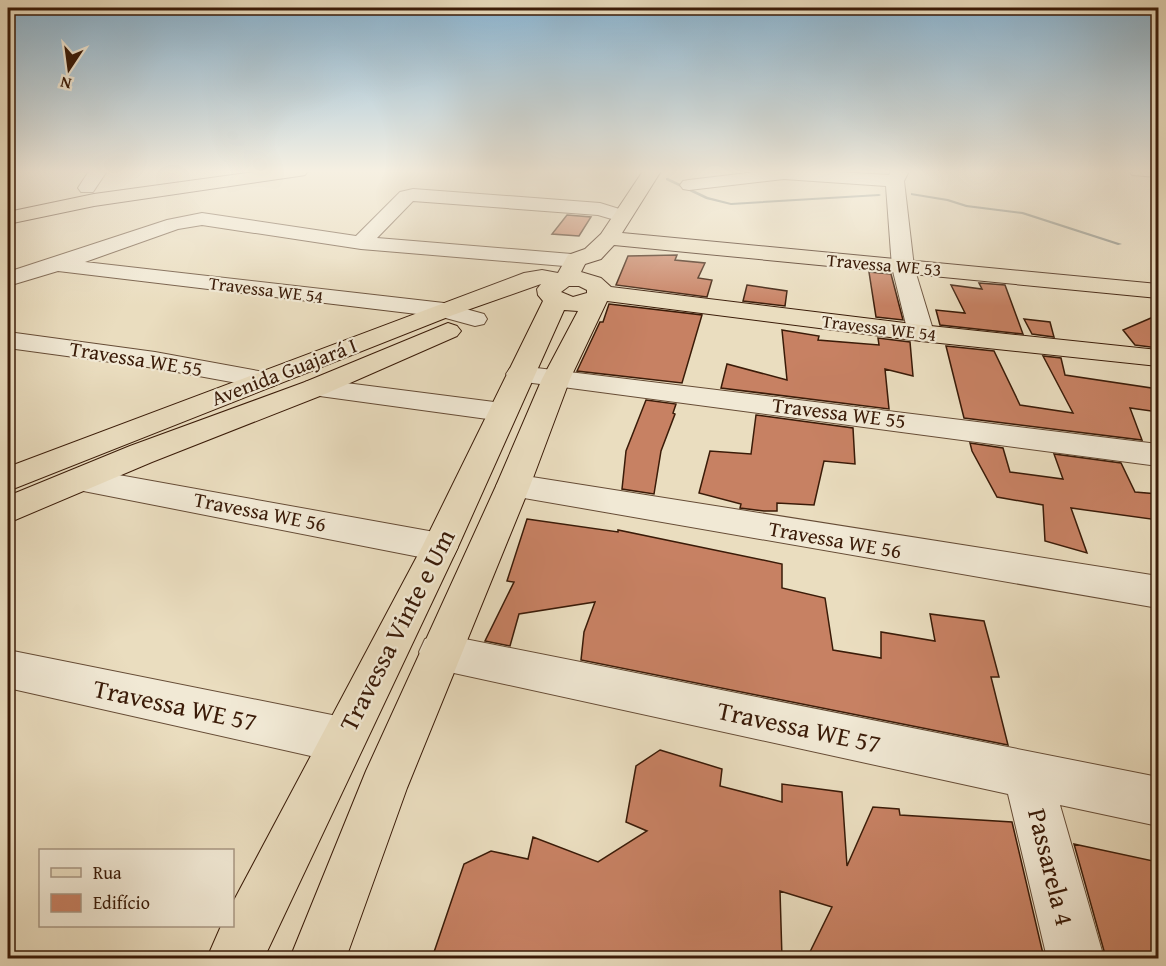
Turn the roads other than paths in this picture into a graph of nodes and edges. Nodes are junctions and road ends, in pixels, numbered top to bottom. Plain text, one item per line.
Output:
1 (387, 216) edge
2 (622, 216) edge
3 (900, 216) edge
4 (609, 238) junction
5 (361, 243) junction
6 (55, 265) junction
7 (903, 267) junction
8 (8, 279) edge
9 (577, 283) junction
10 (1158, 291) edge
11 (444, 310) junction
12 (475, 319) junction
13 (921, 333) junction
14 (8, 340) edge
15 (1158, 358) edge
16 (538, 377) junction
17 (264, 380) junction
18 (315, 388) junction
19 (502, 412) junction
20 (1158, 455) edge
21 (14, 473) edge
22 (80, 480) junction
23 (513, 486) junction
24 (8, 510) edge
25 (440, 547) junction
26 (1158, 592) edge
27 (440, 652) junction
28 (8, 669) edge
29 (342, 740) junction
30 (1027, 775) junction
31 (1158, 802) edge
32 (236, 958) edge
33 (320, 958) edge
34 (1074, 958) edge

1 - 5 street
2 - 4 main road
3 - 7 street
4 - 7 main road, Travessa WE 53
4 - 9 main road
5 - 6 street
5 - 9 street
6 - 8 street
6 - 11 street, Travessa WE 54
7 - 10 main road, Travessa WE 53
7 - 13 street
9 - 11 main road, Avenida Guajará I
9 - 12 main road, Avenida Guajará I
9 - 13 main road, Travessa WE 54
9 - 16 main road, Travessa Vinte e Um
11 - 12 street, Travessa WE 54
11 - 17 main road, Avenida Guajará I
12 - 18 main road, Avenida Guajará I
13 - 15 main road, Travessa WE 54
14 - 17 street, Travessa WE 55
16 - 19 main road, Travessa Vinte e Um
16 - 20 street, Travessa WE 55
16 - 23 main road, Travessa Vinte e Um
17 - 21 main road, Avenida Guajará I
18 - 19 street
18 - 22 main road, Avenida Guajará I
19 - 25 main road, Travessa Vinte e Um
22 - 24 main road, Avenida Guajará I
22 - 25 street, Travessa WE 56
23 - 26 street, Travessa WE 56
23 - 27 main road, Travessa Vinte e Um
25 - 29 main road, Travessa Vinte e Um
27 - 30 street, Travessa WE 57
27 - 33 main road, Travessa Vinte e Um
28 - 29 street, Travessa WE 57
29 - 32 main road, Travessa Vinte e Um
30 - 31 street, Travessa WE 57
30 - 34 street, Passarela 4

